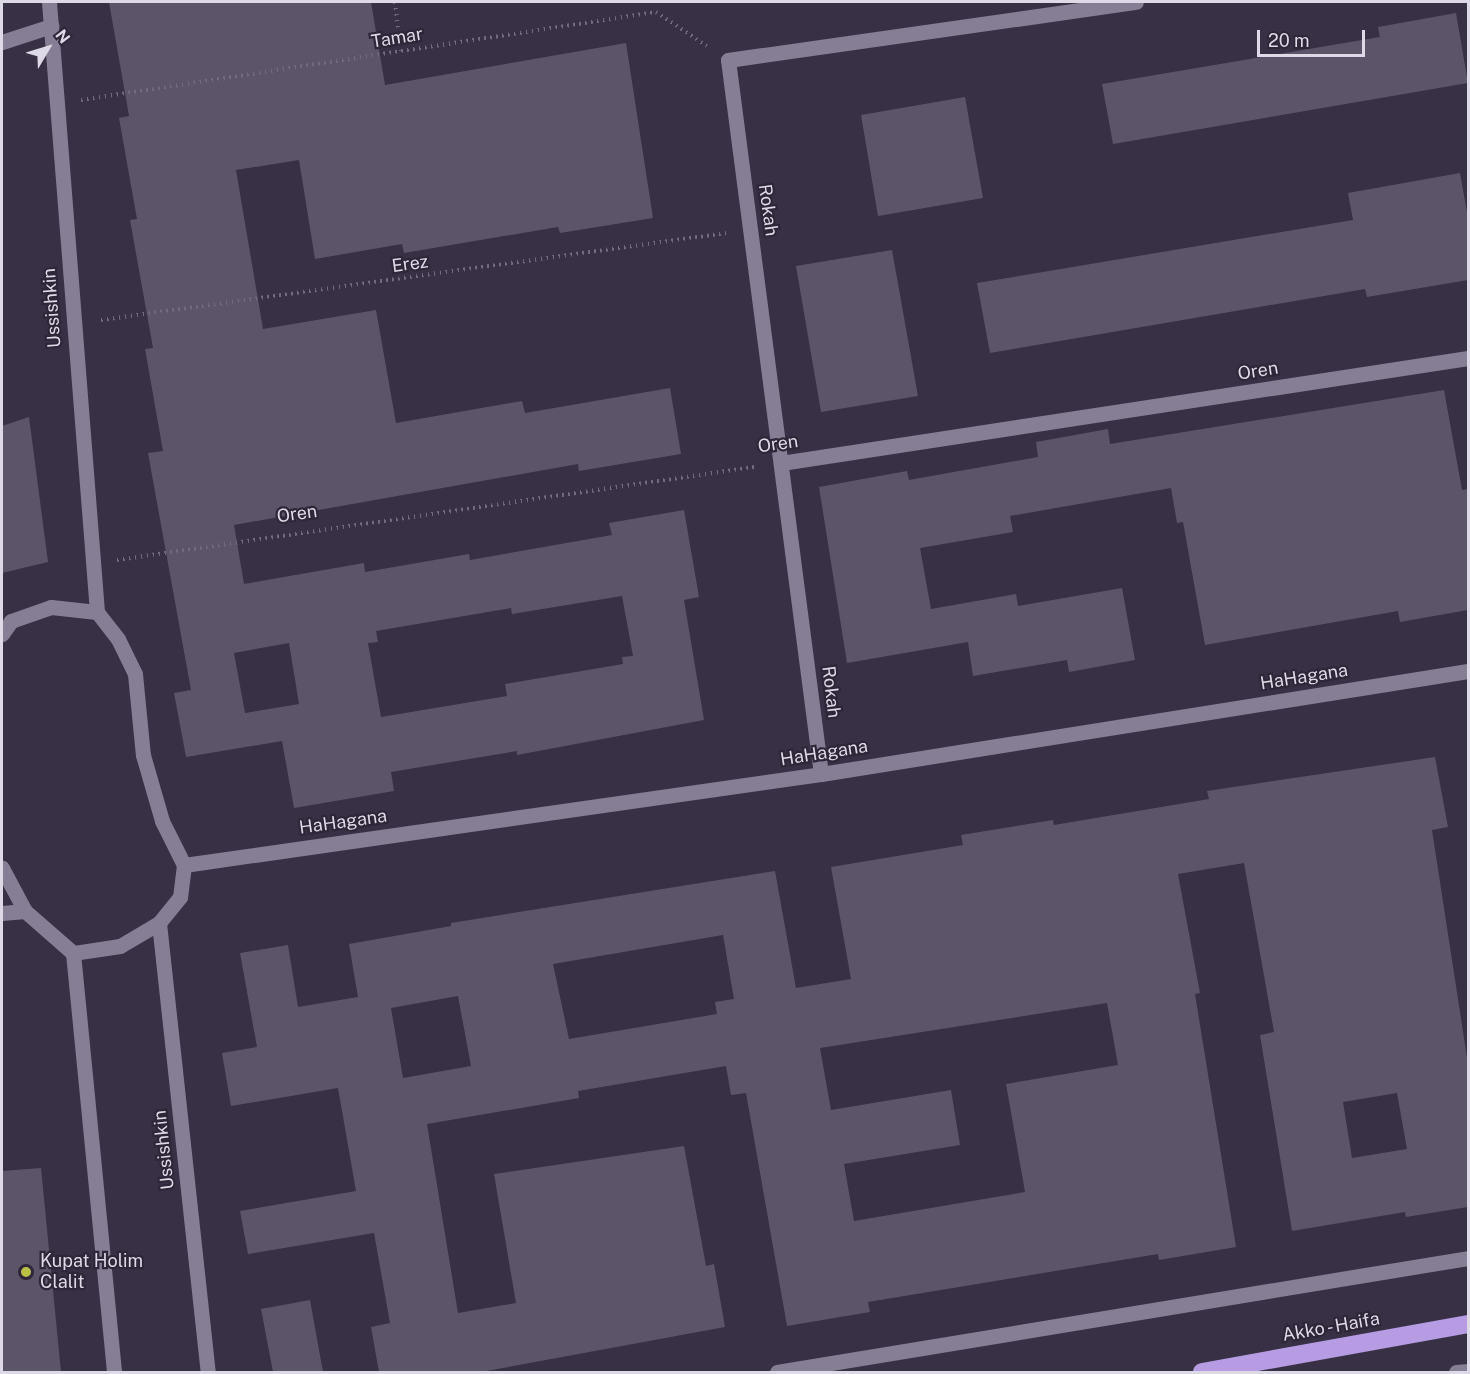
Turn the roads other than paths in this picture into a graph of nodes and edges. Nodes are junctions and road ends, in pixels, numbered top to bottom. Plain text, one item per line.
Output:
1 (49, 2) edge
2 (1136, 2) edge
3 (51, 26) junction
4 (2, 42) edge
5 (1468, 358) edge
6 (782, 463) junction
7 (97, 612) junction
8 (5, 623) edge
9 (1468, 671) edge
10 (821, 774) junction
11 (184, 865) junction
12 (2, 868) edge
13 (25, 910) junction
14 (2, 913) edge
15 (159, 923) junction
16 (73, 953) junction
17 (1468, 1258) edge
18 (1468, 1324) edge
19 (1468, 1371) edge
20 (114, 1372) edge
21 (208, 1372) edge
22 (777, 1372) edge
23 (1202, 1372) edge
24 (1456, 1372) edge

1 - 3 street, Ussishkin
2 - 6 street, Rokah
3 - 4 street
3 - 7 street, Ussishkin
5 - 6 street, Oren
6 - 10 street, Rokah
7 - 8 street
7 - 11 street
9 - 10 street, HaHagana
10 - 11 street, HaHagana
11 - 15 street
12 - 13 street
13 - 14 street
13 - 16 street
15 - 16 street
15 - 21 street, Ussishkin
16 - 20 street
17 - 22 street
18 - 23 highway, Akko - Haifa
19 - 24 street

